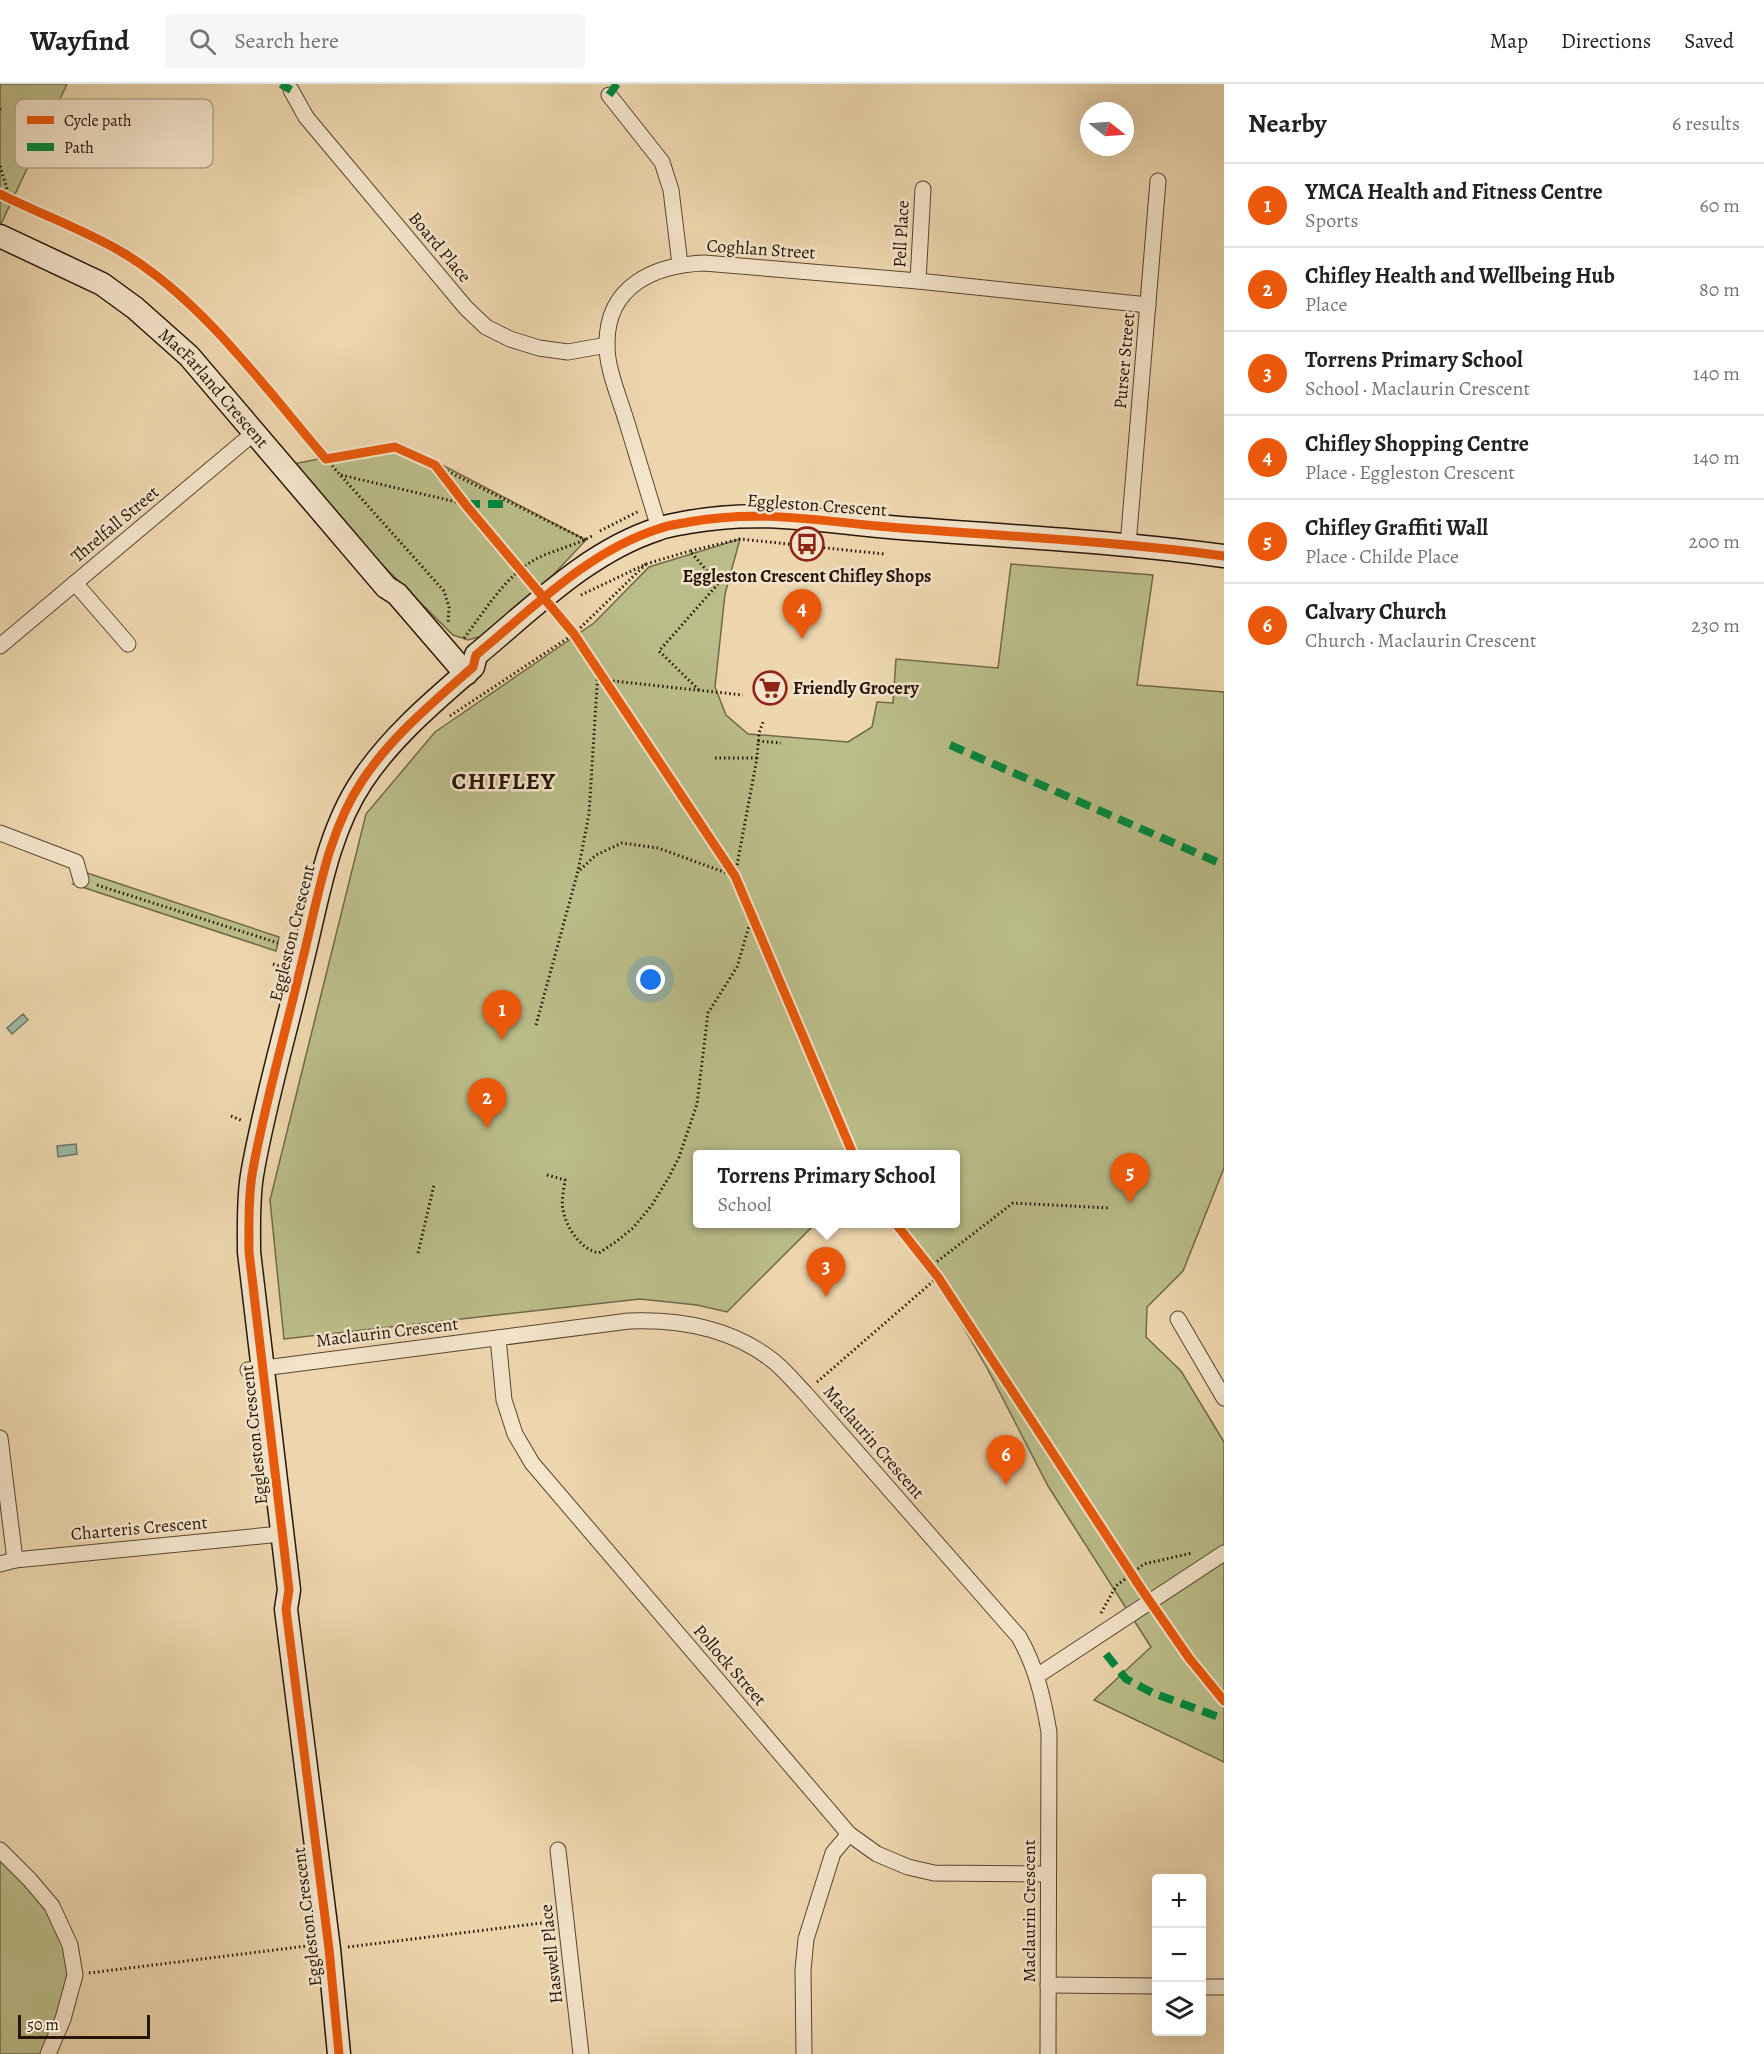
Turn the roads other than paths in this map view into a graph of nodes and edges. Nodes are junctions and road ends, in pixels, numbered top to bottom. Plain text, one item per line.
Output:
1 (291, 90) dead end
2 (609, 95) dead end
3 (1158, 181) dead end
4 (923, 189) dead end
5 (0, 236) edge
6 (680, 264) junction
7 (918, 281) junction
8 (1148, 305) junction
9 (606, 345) junction
10 (255, 432) junction
11 (659, 528) junction
12 (1128, 544) junction
13 (1224, 556) edge
14 (75, 583) junction
15 (128, 644) dead end
16 (0, 646) edge
17 (462, 658) junction
18 (0, 833) edge
19 (81, 880) road end
20 (1178, 1319) dead end
21 (498, 1338) junction
22 (256, 1369) junction
23 (1224, 1398) edge
24 (0, 1438) edge
25 (274, 1535) junction
26 (1224, 1553) edge
27 (8, 1562) edge
28 (1037, 1676) junction
29 (849, 1834) junction
30 (0, 1850) edge
31 (558, 1850) dead end
32 (1048, 1874) junction
33 (1048, 1985) junction
34 (1152, 1986) edge
35 (1206, 1987) edge
36 (1224, 1987) edge
37 (48, 2054) edge
38 (339, 2054) edge
39 (581, 2054) edge
40 (804, 2054) edge
41 (1048, 2054) edge

1 - 9 street, Board Place
2 - 6 street
3 - 8 street, Purser Street
4 - 7 street, Pell Place
5 - 10 street, MacFarland Crescent
6 - 7 street, Coghlan Street
6 - 9 street, Coghlan Street
7 - 8 street, Coghlan Street
8 - 12 street, Purser Street
9 - 11 street, Coghlan Street
10 - 14 street, Threlfall Street
10 - 17 street, MacFarland Crescent
11 - 12 street, Eggleston Crescent
11 - 17 street, Eggleston Crescent
12 - 13 street, Eggleston Crescent
14 - 15 street
14 - 16 street, Threlfall Street
17 - 22 street, Eggleston Crescent
18 - 19 street
20 - 23 street
21 - 22 street, Maclaurin Crescent
21 - 28 street, Maclaurin Crescent
21 - 29 street, Pollock Street
22 - 25 street, Eggleston Crescent
24 - 27 street
25 - 27 street, Charteris Crescent
25 - 38 street, Eggleston Crescent
26 - 28 street
28 - 32 street, Maclaurin Crescent
29 - 32 street, Pollock Street
29 - 40 street
30 - 37 street
31 - 39 street, Haswell Place
32 - 33 street, Maclaurin Crescent
33 - 34 street
33 - 41 street, Maclaurin Crescent
35 - 36 street

